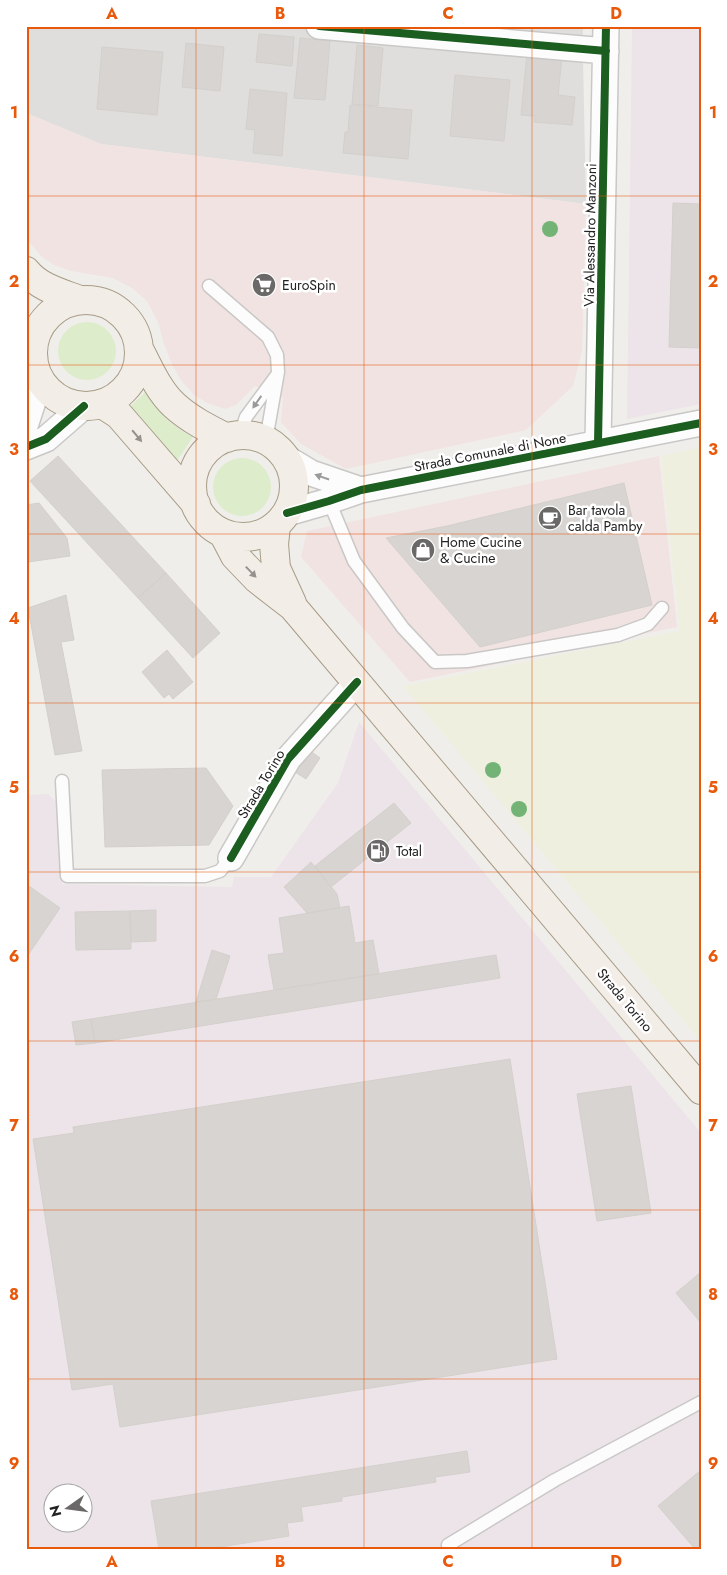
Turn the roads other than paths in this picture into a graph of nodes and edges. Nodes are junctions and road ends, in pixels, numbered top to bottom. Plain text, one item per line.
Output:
1 (319, 26) edge
2 (606, 26) edge
3 (606, 51) junction
4 (26, 271) edge
5 (209, 286) dead end
6 (77, 299) junction
7 (139, 349) junction
8 (33, 356) edge
9 (278, 372) junction
10 (93, 405) junction
11 (26, 423) edge
12 (701, 423) edge
13 (234, 437) junction
14 (598, 443) junction
15 (26, 447) edge
16 (276, 449) junction
17 (360, 490) junction
18 (329, 501) junction
19 (196, 504) junction
20 (282, 520) junction
21 (222, 533) junction
22 (293, 607) junction
23 (662, 608) dead end
24 (356, 682) junction
25 (62, 781) dead end
26 (231, 858) joint
27 (701, 1090) edge
28 (701, 1402) edge
29 (448, 1545) dead end

1 - 3 street
2 - 3 street, Via Alessandro Manzoni
3 - 14 street, Via Alessandro Manzoni
4 - 6 main road
5 - 9 lane
6 - 7 main road
6 - 8 main road
7 - 10 main road
7 - 13 main road
8 - 10 main road
8 - 11 street
9 -> 13 lane
9 - 16 lane
10 - 15 street
10 -> 19 main road
12 - 14 street, Strada Comunale di None
13 - 16 main road
13 - 19 main road
14 - 17 street, Strada Comunale di None
17 -> 16 street
16 - 20 main road
17 - 18 street, Strada Comunale di None
18 - 20 street, Strada Comunale di None
18 - 23 lane
19 - 21 main road
20 - 21 main road
20 - 22 main road, Strada Torino
21 -> 22 main road, Strada Torino
22 - 24 main road, Strada Torino
24 - 26 street, Strada Torino
24 - 27 main road, Strada Torino
25 - 26 lane
28 - 29 lane

